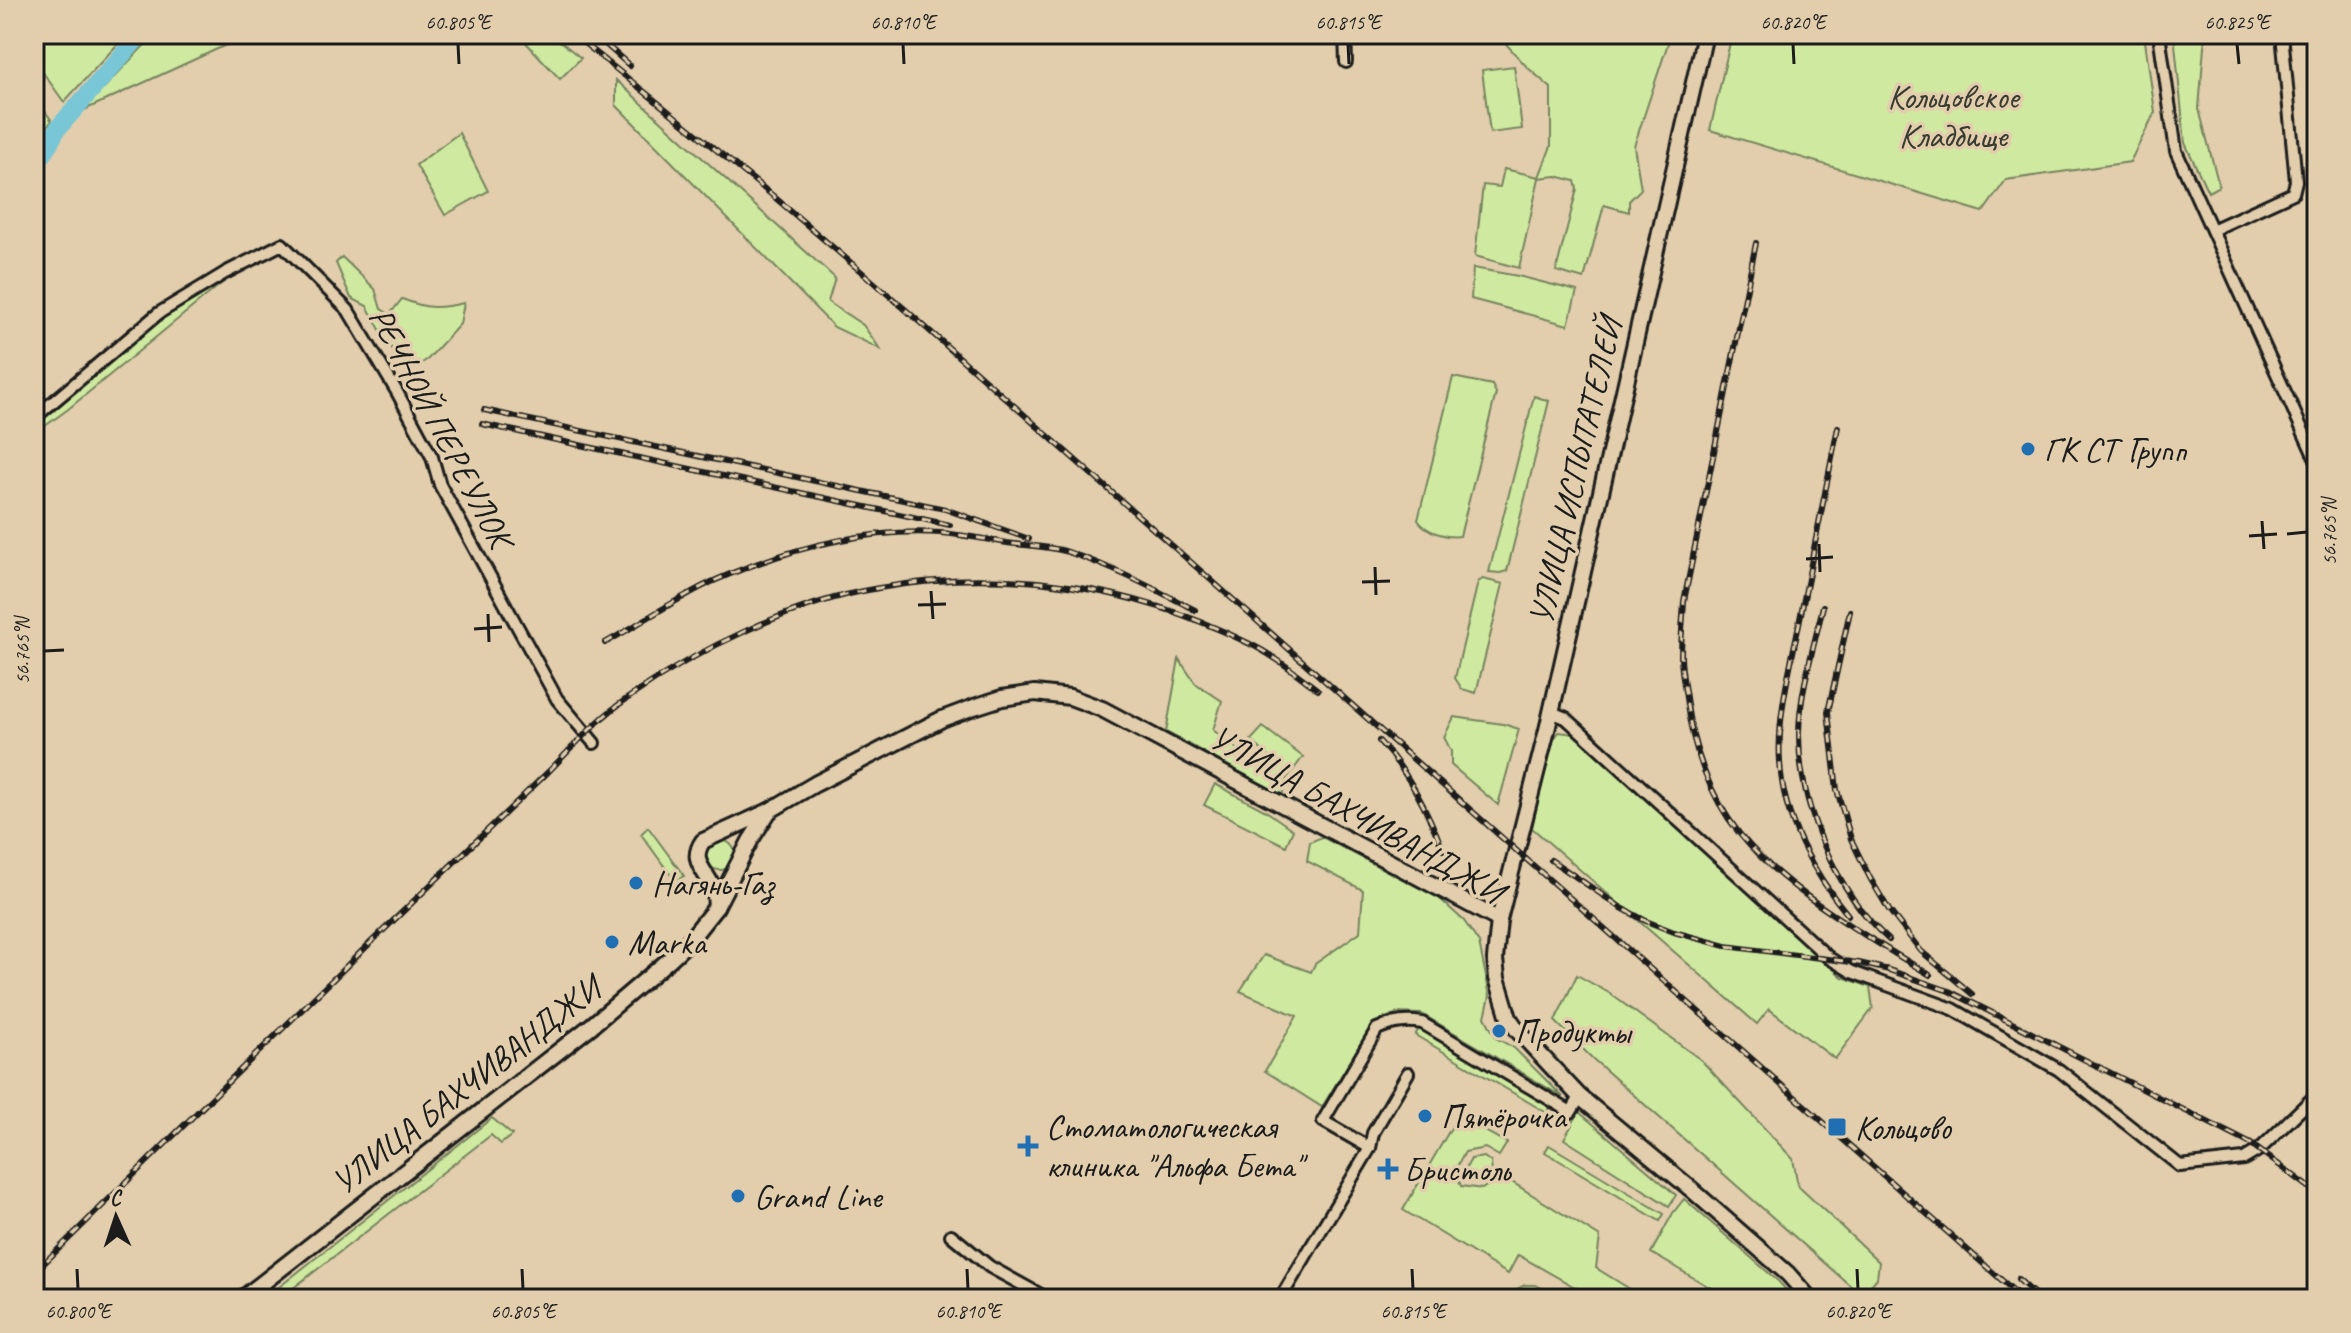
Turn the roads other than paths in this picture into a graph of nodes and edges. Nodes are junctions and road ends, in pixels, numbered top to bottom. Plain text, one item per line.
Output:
1 (1345, 34) edge
2 (1705, 34) edge
3 (2159, 34) edge
4 (2282, 34) edge
5 (1346, 62) dead end
6 (2212, 230) junction
7 (34, 418) edge
8 (2317, 462) edge
9 (1551, 712) junction
10 (594, 743) dead end
11 (769, 811) junction
12 (719, 834) junction
13 (739, 861) junction
14 (731, 876) junction
15 (709, 879) junction
16 (716, 907) junction
17 (1499, 920) junction
18 (1408, 1073) dead end
19 (2317, 1094) edge
20 (1580, 1097) junction
21 (1370, 1148) junction
22 (951, 1235) dead end
23 (242, 1299) edge
24 (1048, 1299) edge
25 (1280, 1299) edge
26 (1810, 1299) edge

1 - 5 street
2 - 9 main road, УЛИЦА ИСПЫТАТЕЛЕЙ
3 - 6 street
4 - 6 street
6 - 8 street
7 - 10 street, РЕЧНОЙ ПЕРЕУЛОК
9 - 17 main road, УЛИЦА ИСПЫТАТЕЛЕЙ
9 - 19 street
11 - 12 main road, УЛИЦА БАХЧИВАНДЖИ
11 - 13 main road, УЛИЦА БАХЧИВАНДЖИ
11 - 17 main road, УЛИЦА БАХЧИВАНДЖИ
12 - 13 main road
12 - 15 main road, УЛИЦА БАХЧИВАНДЖИ
13 - 14 main road, УЛИЦА БАХЧИВАНДЖИ
14 - 15 main road
14 - 16 main road, УЛИЦА БАХЧИВАНДЖИ
15 - 16 main road, УЛИЦА БАХЧИВАНДЖИ
16 - 23 main road, УЛИЦА БАХЧИВАНДЖИ
17 - 20 main road, УЛИЦА БАХЧИВАНДЖИ
18 - 21 street
20 - 21 street
20 - 26 main road, УЛИЦА БАХЧИВАНДЖИ
21 - 25 street
22 - 24 street

